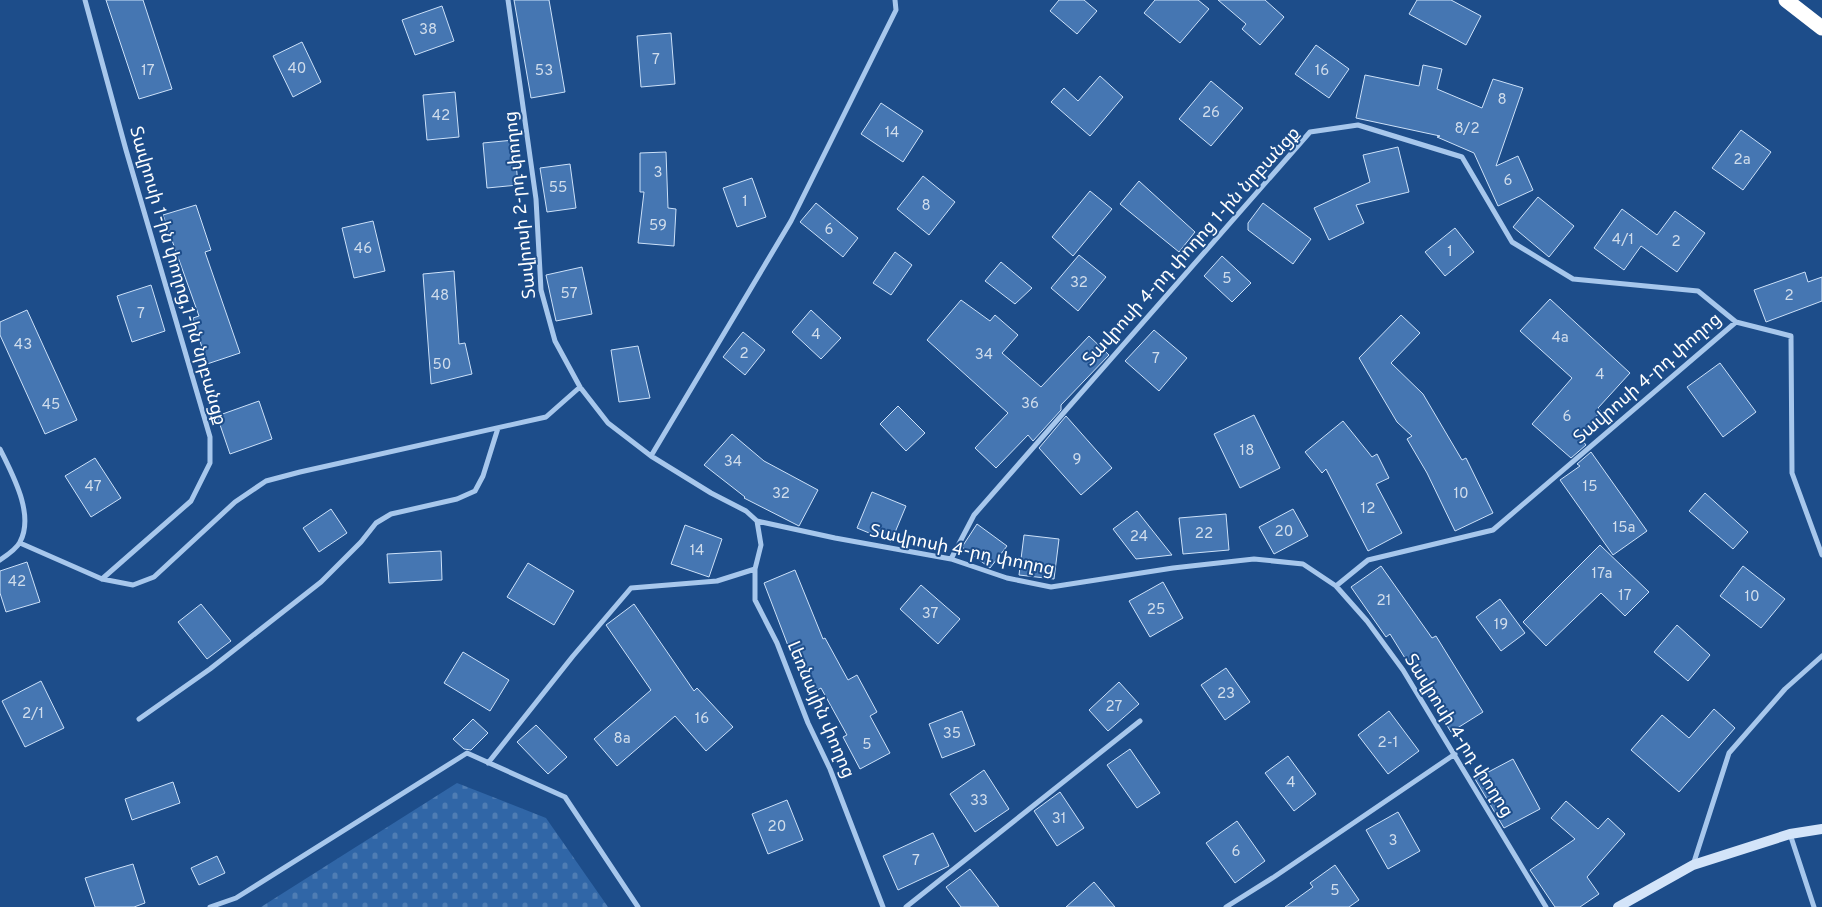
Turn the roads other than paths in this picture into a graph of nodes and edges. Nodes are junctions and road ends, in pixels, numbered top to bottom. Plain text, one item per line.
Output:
1 (85, 0) edge
2 (508, 0) edge
3 (895, 0) edge
4 (1786, 0) edge
5 (1822, 28) edge
6 (1736, 322) junction
7 (580, 387) junction
8 (498, 428) junction
9 (0, 449) edge
10 (651, 456) junction
11 (757, 521) junction
12 (20, 543) junction
13 (1822, 555) edge
14 (951, 559) junction
15 (0, 560) edge
16 (755, 569) junction
17 (102, 579) junction
18 (1336, 586) junction
19 (1822, 656) edge
20 (140, 719) dead end
21 (1140, 721) dead end
22 (1455, 754) junction
23 (488, 763) junction
24 (1822, 829) edge
25 (1790, 834) junction
26 (1693, 865) junction
27 (210, 907) edge
28 (638, 907) edge
29 (883, 907) edge
30 (906, 907) edge
31 (1226, 907) edge
32 (1546, 907) edge
33 (1618, 907) edge
34 (1814, 907) edge

1 - 17 street, Տավրոսի 1-ին փողոց,1-ին նրբանցք
2 - 7 street, Տավրոսի 2-րդ փողոց
3 - 10 street
4 - 5 highway
6 - 13 street, Տավրոսի 4-րդ փողոց
6 - 14 street, Տավրոսի 4-րդ փողոց 1-ին նրբանցք
6 - 18 street, Տավրոսի 4-րդ փողոց
7 - 8 street
7 - 10 street, Տավրոսի 2-րդ փողոց
8 - 17 street
8 - 20 street
9 - 12 street
10 - 11 street, Տավրոսի 2-րդ փողոց
11 - 14 street, Տավրոսի 4-րդ փողոց
11 - 16 street, Լեռնային փողոց
12 - 15 street
12 - 17 street
14 - 18 street, Տավրոսի 4-րդ փողոց
16 - 23 street
16 - 29 street, Լեռնային փողոց
18 - 22 street, Տավրոսի 4-րդ փողոց
19 - 26 street
21 - 30 street
22 - 31 street
22 - 32 street, Տավրոսի 4-րդ փողոց
23 - 27 street
23 - 28 street
24 - 25 street
25 - 26 street
25 - 34 street
26 - 33 street

